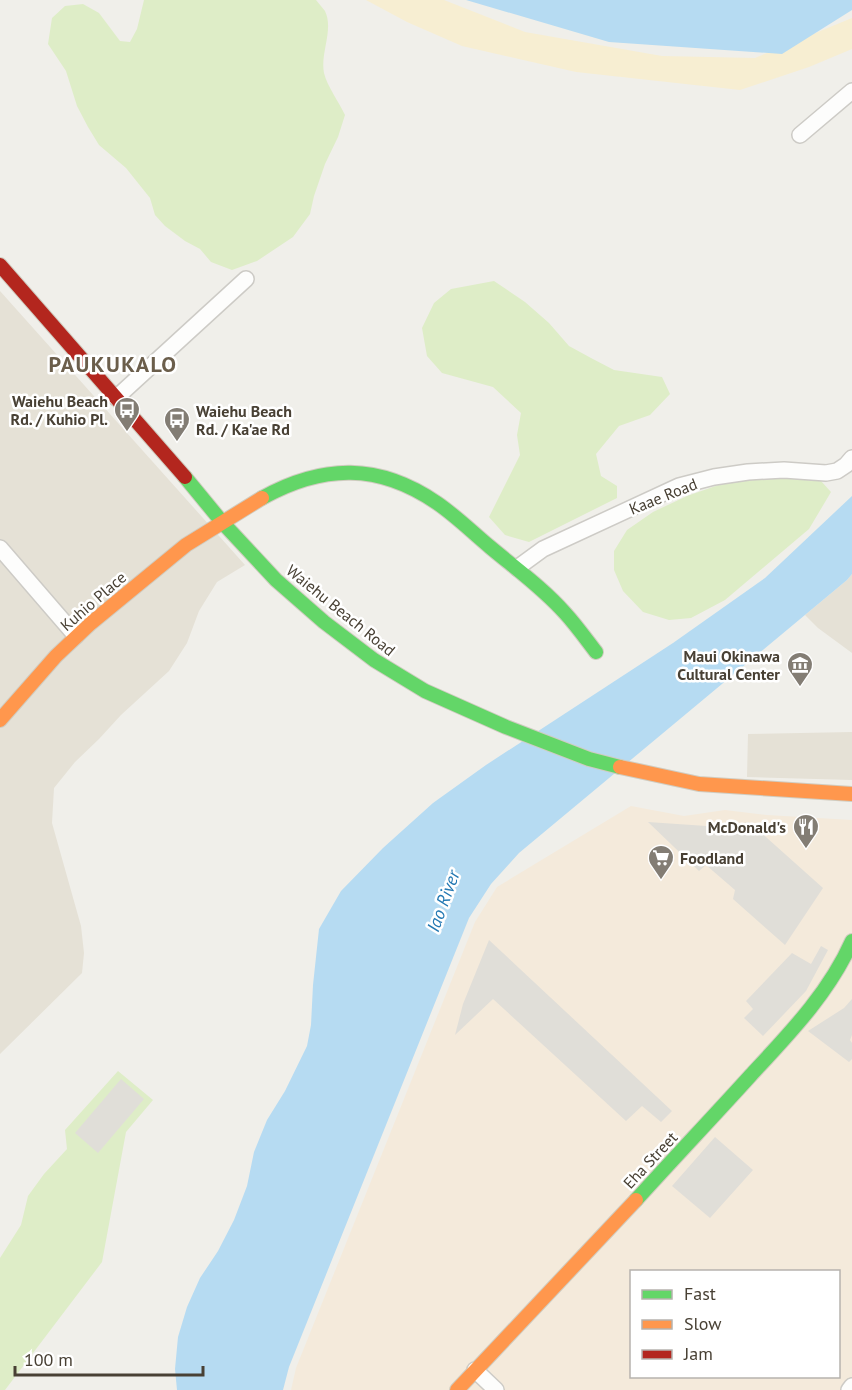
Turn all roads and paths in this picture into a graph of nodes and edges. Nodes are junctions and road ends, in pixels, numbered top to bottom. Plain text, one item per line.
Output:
1 (852, 91) edge
2 (800, 135) dead end
3 (0, 266) edge
4 (246, 279) dead end
5 (116, 398) junction
6 (852, 458) edge
7 (222, 522) junction
8 (0, 548) edge
9 (517, 568) junction
10 (76, 636) junction
11 (596, 652) dead end
12 (0, 720) edge
13 (852, 794) edge
14 (852, 942) edge
15 (475, 1370) junction
16 (852, 1386) edge
17 (457, 1390) edge
18 (496, 1390) edge
19 (849, 1390) edge

1 - 2 street
3 - 5 street, Waiehu Beach Road
4 - 5 street
5 - 7 street, Waiehu Beach Road
6 - 9 street, Kaae Road
7 - 9 street
7 - 10 street, Kuhio Place
7 - 13 street, Waiehu Beach Road
8 - 10 street
9 - 11 street
10 - 12 street, Kuhio Place
14 - 15 street, Eha Street
15 - 17 street, Eha Street
15 - 18 street
16 - 19 street

